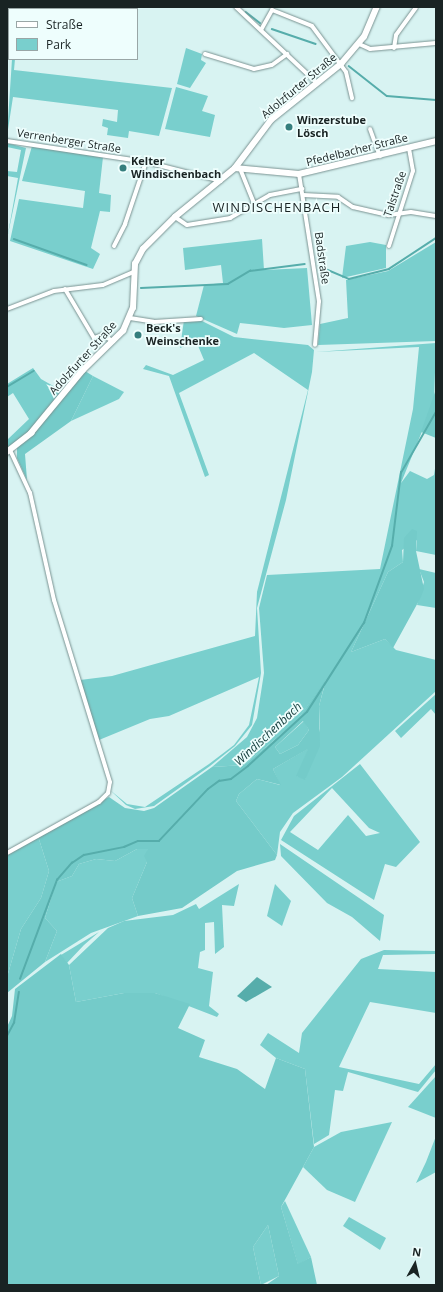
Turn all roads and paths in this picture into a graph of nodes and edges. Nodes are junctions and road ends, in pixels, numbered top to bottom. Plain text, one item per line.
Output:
1 (236, 7) edge
2 (377, 7) edge
3 (416, 7) edge
4 (261, 30) junction
5 (436, 43) edge
6 (360, 44) junction
7 (394, 48) junction
8 (206, 54) dead end
9 (287, 54) junction
10 (341, 64) junction
11 (317, 83) junction
12 (352, 98) dead end
13 (370, 129) dead end
14 (7, 141) edge
15 (436, 141) edge
16 (409, 148) junction
17 (380, 157) junction
18 (146, 162) junction
19 (235, 168) junction
20 (241, 171) junction
21 (299, 174) junction
22 (221, 181) junction
23 (302, 189) junction
24 (303, 195) junction
25 (254, 203) junction
26 (397, 215) junction
27 (436, 216) edge
28 (175, 217) junction
29 (114, 246) dead end
30 (389, 246) dead end
31 (134, 272) junction
32 (65, 289) junction
33 (7, 309) edge
34 (130, 318) junction
35 (201, 319) dead end
36 (114, 341) junction
37 (314, 345) dead end
38 (9, 451) edge
39 (7, 853) edge

1 - 4 street
2 - 6 main road, Adolzfurter Straße
3 - 7 street
4 - 9 street
4 - 10 street
5 - 7 street
6 - 7 street
6 - 10 main road, Adolzfurter Straße
8 - 9 street
9 - 11 street
10 - 11 main road, Adolzfurter Straße
10 - 12 street
11 - 19 main road, Adolzfurter Straße
13 - 17 street
14 - 18 street, Verrenberger Straße
15 - 16 main road, Pfedelbacher Straße
16 - 17 main road, Pfedelbacher Straße
16 - 26 street, Talstraße
17 - 21 main road, Pfedelbacher Straße
18 - 22 street, Verrenberger Straße
18 - 29 street
19 - 20 main road, Pfedelbacher Straße
19 - 22 main road, Adolzfurter Straße
20 - 21 main road, Pfedelbacher Straße
20 - 25 street
21 - 23 street, Badstraße
22 - 28 main road, Adolzfurter Straße
23 - 24 street, Badstraße
23 - 25 street
24 - 26 street
24 - 37 street, Badstraße
25 - 28 street
26 - 27 street
26 - 30 street, Talstraße
28 - 31 main road, Adolzfurter Straße
31 - 32 street
31 - 34 main road, Adolzfurter Straße
32 - 33 street
32 - 36 street
34 - 35 street
34 - 36 main road, Adolzfurter Straße
36 - 38 main road, Adolzfurter Straße
38 - 39 street

